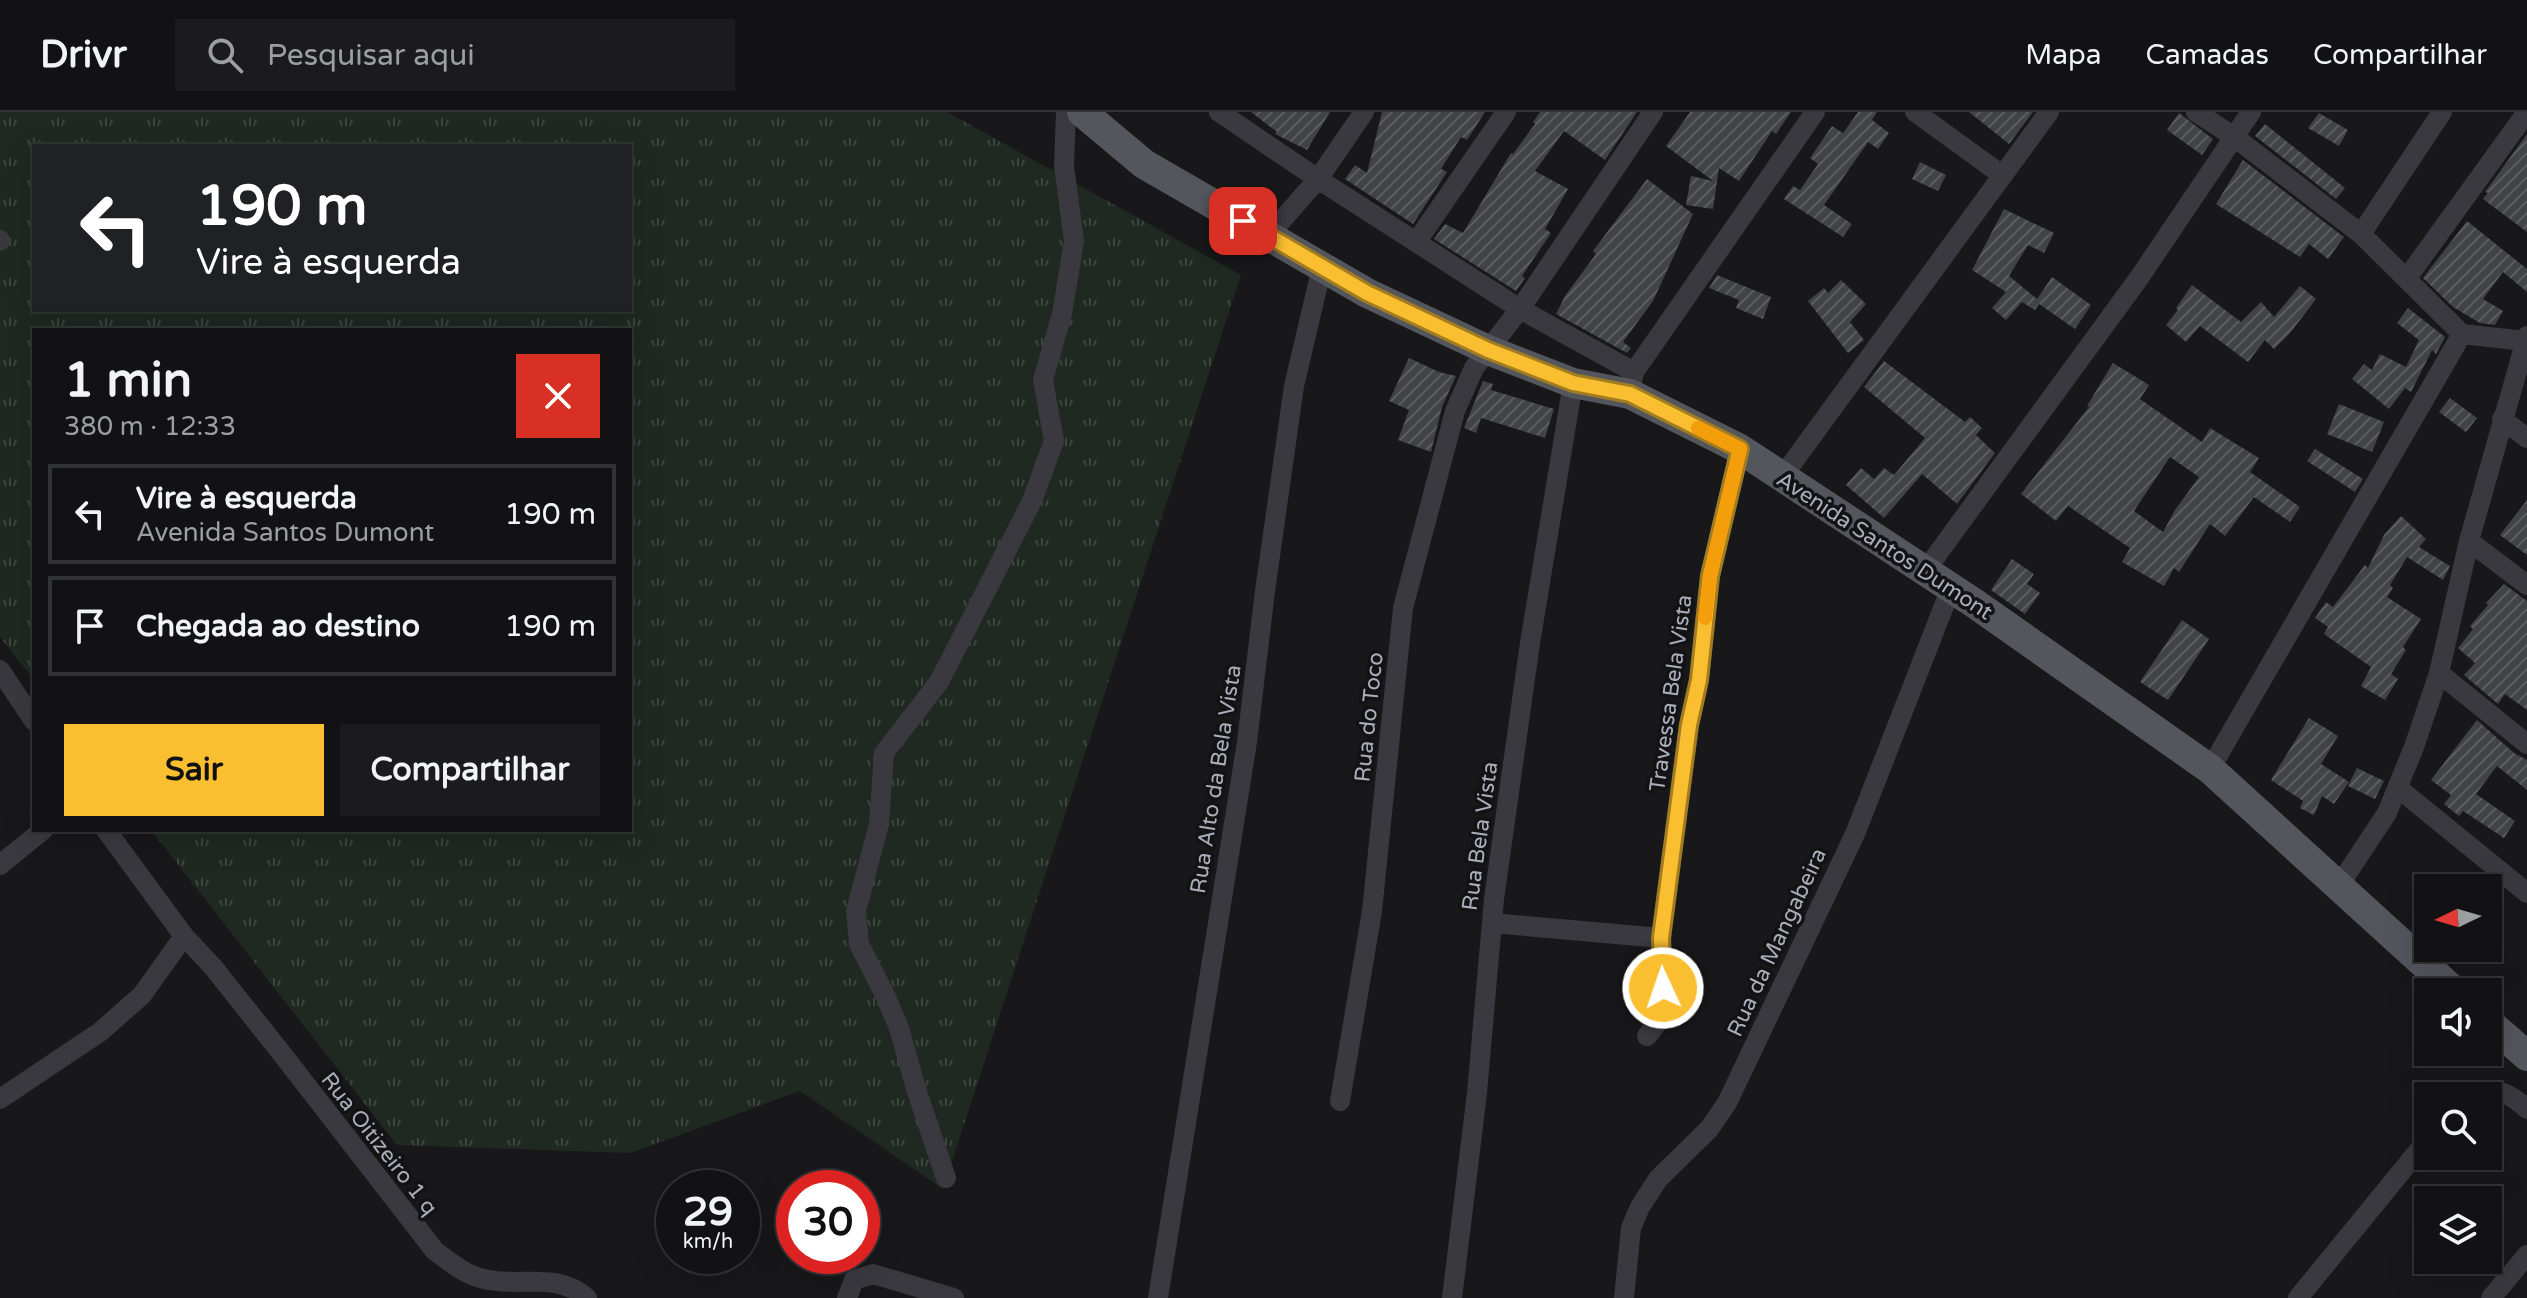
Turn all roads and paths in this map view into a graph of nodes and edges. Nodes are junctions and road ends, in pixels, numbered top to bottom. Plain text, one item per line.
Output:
1 (1066, 112) edge
2 (1082, 112) edge
3 (1219, 112) edge
4 (1364, 112) edge
5 (1506, 112) edge
6 (1653, 112) edge
7 (1815, 112) edge
8 (1915, 112) edge
9 (2049, 112) edge
10 (2196, 112) edge
11 (2251, 112) edge
12 (2442, 112) edge
13 (2527, 112) edge
14 (2233, 136) junction
15 (2002, 175) junction
16 (1318, 179) junction
17 (2361, 234) junction
18 (1268, 236) junction
19 (1417, 241) junction
20 (1322, 267) junction
21 (2407, 278) junction
22 (1520, 309) junction
23 (2462, 334) junction
24 (2526, 339) edge
25 (1488, 350) junction
26 (1573, 383) junction
27 (1632, 383) junction
28 (2502, 419) junction
29 (2527, 438) edge
30 (1740, 449) junction
31 (1782, 477) junction
32 (2469, 541) junction
33 (1925, 571) junction
34 (2527, 585) edge
35 (1951, 588) junction
36 (0, 670) edge
37 (2439, 673) junction
38 (32, 718) edge
39 (2527, 744) edge
40 (2210, 769) junction
41 (2398, 788) junction
42 (41, 832) edge
43 (107, 832) edge
44 (0, 865) edge
45 (2338, 887) junction
46 (2527, 893) edge
47 (1492, 923) junction
48 (184, 936) junction
49 (1661, 938) junction
50 (2439, 978) edge
51 (2502, 1034) edge
52 (1647, 1036) dead end
53 (2527, 1056) edge
54 (2502, 1092) edge
55 (0, 1099) edge
56 (1340, 1101) dead end
57 (2527, 1109) edge
58 (2414, 1156) edge
59 (946, 1178) dead end
60 (2527, 1255) edge
61 (851, 1289) edge
62 (509, 1290) edge
63 (587, 1298) edge
64 (954, 1298) edge
65 (1158, 1298) edge
66 (1452, 1298) edge
67 (1624, 1298) edge
68 (2298, 1298) edge
69 (2491, 1298) edge

1 - 59 street
2 - 18 main road, Avenida Santos Dumont
3 - 16 street
4 - 16 street
5 - 19 street
6 - 22 street, Rua do Toco
7 - 27 street
8 - 15 street
9 - 15 street
10 - 14 street
11 - 14 street
12 - 17 street
13 - 21 street
14 - 17 street
14 - 33 street
15 - 31 street
16 - 18 street
16 - 19 street
17 - 21 street
18 - 20 main road, Avenida Santos Dumont
19 - 22 street
20 - 25 main road, Avenida Santos Dumont
20 - 65 street, Rua Alto da Bela Vista
21 - 23 street
22 - 25 street, Rua do Toco
22 - 27 street
23 - 24 street
23 - 40 street
24 - 28 street
25 - 26 main road, Avenida Santos Dumont
25 - 56 street, Rua do Toco
26 - 27 main road, Avenida Santos Dumont
26 - 47 street, Rua Bela Vista
27 - 30 main road, Avenida Santos Dumont
28 - 29 street
28 - 32 street
30 - 31 main road, Avenida Santos Dumont
30 - 49 street, Travessa Bela Vista
31 - 33 main road, Avenida Santos Dumont
32 - 34 street
32 - 37 street
33 - 35 main road, Avenida Santos Dumont
35 - 40 main road, Avenida Santos Dumont
35 - 67 street, Rua da Mangabeira
36 - 38 street
37 - 39 street
37 - 41 street
40 - 45 main road, Avenida Santos Dumont
41 - 45 street
41 - 46 street
42 - 44 street
43 - 48 street, Rua Oitizeiro 1 q
45 - 50 main road, Avenida Santos Dumont
47 - 49 street
47 - 66 street, Rua Bela Vista
48 - 55 street
48 - 62 street, Rua Oitizeiro 1 q
49 - 52 street, Travessa Bela Vista
51 - 53 main road
54 - 57 street
58 - 68 street
60 - 69 street
61 - 64 street
62 - 63 street, Rua Oitizeiro 1 q

